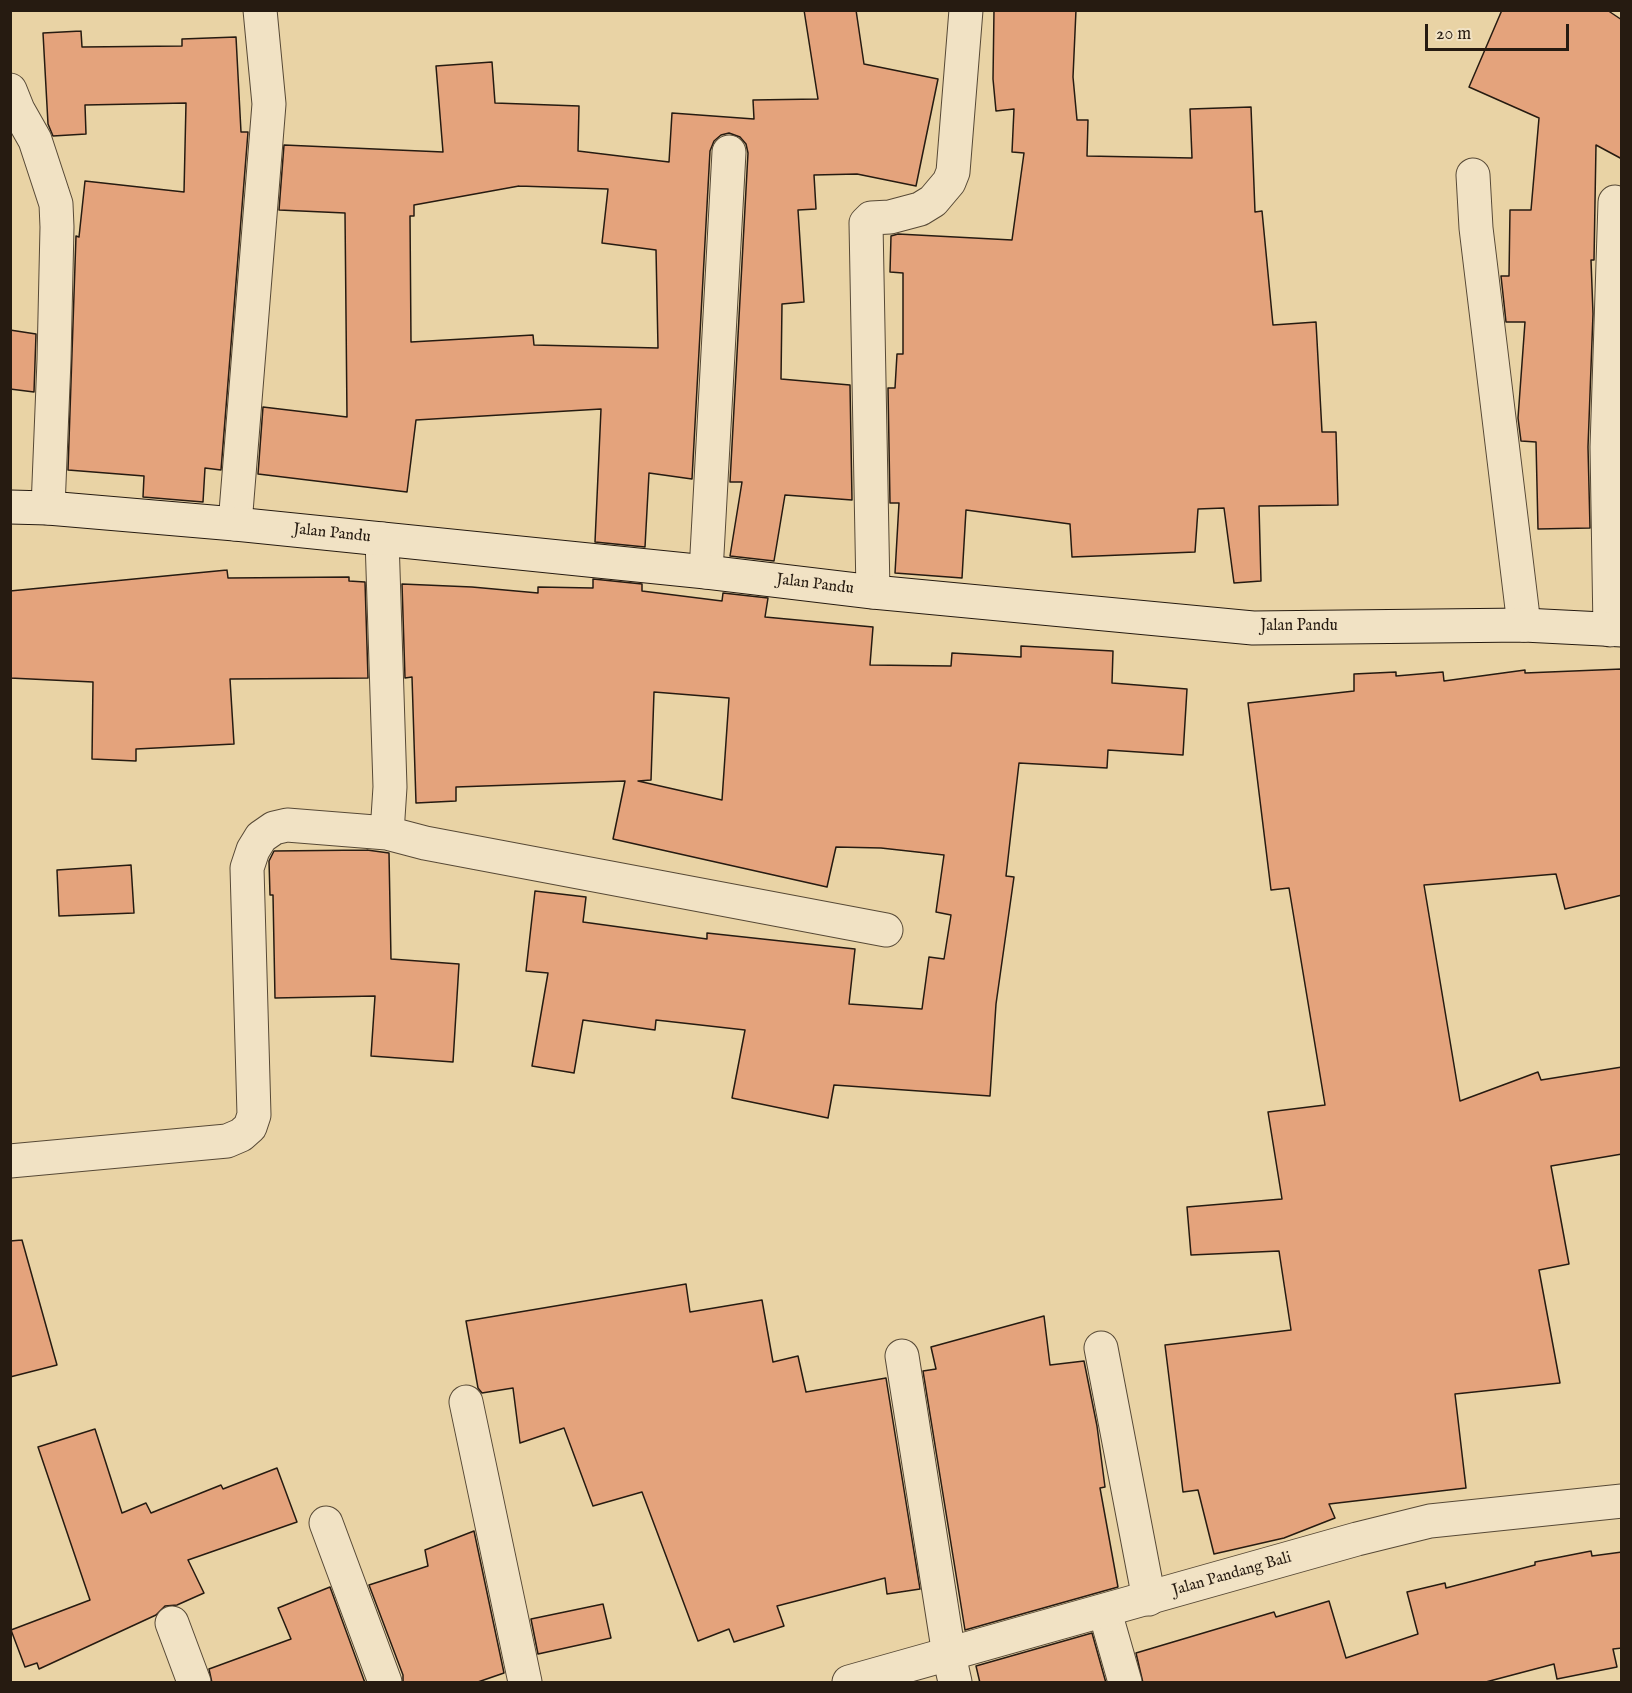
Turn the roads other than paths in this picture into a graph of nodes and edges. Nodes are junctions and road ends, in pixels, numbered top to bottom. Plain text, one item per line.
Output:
1 (261, 10) edge
2 (966, 10) edge
3 (10, 90) edge
4 (729, 152) dead end
5 (1473, 174) dead end
6 (1615, 202) dead end
7 (10, 507) edge
8 (48, 508) junction
9 (235, 524) junction
10 (382, 539) junction
11 (706, 572) junction
12 (873, 592) junction
13 (1524, 625) junction
14 (1616, 630) edge
15 (387, 833) junction
16 (886, 930) dead end
17 (10, 1161) edge
18 (1101, 1348) dead end
19 (902, 1356) dead end
20 (466, 1402) dead end
21 (1622, 1501) edge
22 (326, 1522) dead end
23 (1149, 1599) junction
24 (1105, 1612) junction
25 (172, 1623) dead end
26 (952, 1669) edge
27 (194, 1683) edge
28 (386, 1683) edge
29 (525, 1683) edge
30 (849, 1683) edge
31 (1125, 1683) edge

1 - 9 street
2 - 12 street
3 - 8 street
4 - 11 street
5 - 13 street
6 - 14 street
7 - 8 street, Jalan Pandu
8 - 9 street, Jalan Pandu
9 - 10 street, Jalan Pandu
10 - 11 street, Jalan Pandu
10 - 15 street
11 - 12 street, Jalan Pandu
12 - 13 street, Jalan Pandu
13 - 14 street, Jalan Pandu
15 - 16 street
15 - 17 street
18 - 23 street
19 - 26 street
20 - 29 street
21 - 23 street, Jalan Pandang Bali
22 - 28 street
23 - 24 street, Jalan Pandang Bali
24 - 26 street, Jalan Pandang Bali
24 - 31 street
25 - 27 street
26 - 30 street, Jalan Pandang Bali

